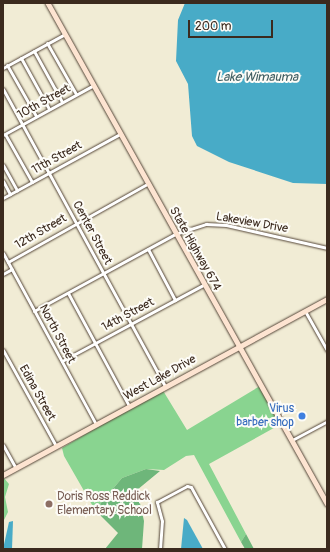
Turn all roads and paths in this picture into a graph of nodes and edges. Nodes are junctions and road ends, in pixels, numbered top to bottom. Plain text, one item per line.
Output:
1 (48, 3) edge
2 (65, 34) junction
3 (47, 43) junction
4 (34, 51) junction
5 (21, 58) junction
6 (7, 65) junction
7 (3, 68) edge
8 (94, 85) junction
9 (3, 89) edge
10 (76, 94) junction
11 (62, 102) junction
12 (49, 109) junction
13 (36, 116) junction
14 (22, 124) junction
15 (4, 134) edge
16 (120, 134) junction
17 (3, 165) edge
18 (49, 173) junction
19 (3, 181) edge
20 (32, 182) junction
21 (147, 184) junction
22 (17, 190) junction
23 (10, 194) junction
24 (3, 198) edge
25 (76, 223) junction
26 (175, 234) junction
27 (327, 248) edge
28 (148, 249) junction
29 (3, 253) edge
30 (8, 262) junction
31 (12, 269) junction
32 (3, 274) edge
33 (104, 274) junction
34 (203, 285) junction
35 (68, 293) junction
36 (327, 299) edge
37 (175, 300) junction
38 (34, 311) junction
39 (305, 311) junction
40 (131, 324) junction
41 (95, 343) junction
42 (238, 346) junction
43 (3, 350) edge
44 (327, 350) edge
45 (62, 361) junction
46 (165, 386) junction
47 (129, 406) junction
48 (327, 421) edge
49 (96, 424) junction
50 (292, 440) junction
51 (3, 445) edge
52 (56, 446) junction
53 (16, 468) junction
54 (3, 475) edge
55 (327, 503) edge
56 (160, 549) edge
57 (225, 549) edge

1 - 2 main road, State Highway 674
2 - 3 street
2 - 8 main road, State Highway 674
3 - 4 street
3 - 10 street
4 - 5 street
4 - 11 street
5 - 6 street
5 - 12 street
6 - 7 street
6 - 13 street
8 - 10 street, 10th Street
8 - 16 main road, State Highway 674
9 - 14 street, Center Street
10 - 11 street, 10th Street
11 - 12 street, 10th Street
12 - 13 street, 10th Street
13 - 14 street, 10th Street
14 - 15 street, 10th Street
14 - 18 street, Center Street
15 - 20 street
16 - 18 street, 11th Street
16 - 21 main road, State Highway 674
17 - 22 street
18 - 20 street, 11th Street
18 - 25 street, Center Street
19 - 23 street
20 - 22 street, 11th Street
21 - 25 street, 12th Street
21 - 26 main road, State Highway 674
22 - 23 street, 11th Street
23 - 24 street, 11th Street
25 - 30 street, 12th Street
25 - 33 street, Center Street
26 - 27 street, Lakeview Drive
26 - 28 street, Lakeview Drive
26 - 34 main road, State Highway 674
28 - 33 street, Lakeview Drive
28 - 37 street
29 - 30 street, North Street
30 - 31 street, North Street
31 - 32 street
31 - 38 street, North Street
33 - 35 street, Lakeview Drive
33 - 40 street, Center Street
34 - 37 street, 14th Street
34 - 42 main road, State Highway 674
35 - 38 street, Lakeview Drive
35 - 41 street
36 - 39 main road, West Lake Drive
37 - 40 street, 14th Street
38 - 45 street, North Street
39 - 42 main road, West Lake Drive
39 - 44 street
40 - 41 street, 14th Street
40 - 46 street, Center Street
41 - 45 street, 14th Street
41 - 47 street
42 - 46 main road, West Lake Drive
42 - 50 main road, State Highway 674
43 - 52 street, Edina Street
45 - 49 street, North Street
46 - 47 main road, West Lake Drive
47 - 49 main road, West Lake Drive
48 - 50 street
49 - 52 main road, West Lake Drive
50 - 55 main road, State Highway 674
51 - 53 street
52 - 53 main road, West Lake Drive
53 - 54 main road, West Lake Drive
56 - 57 street

